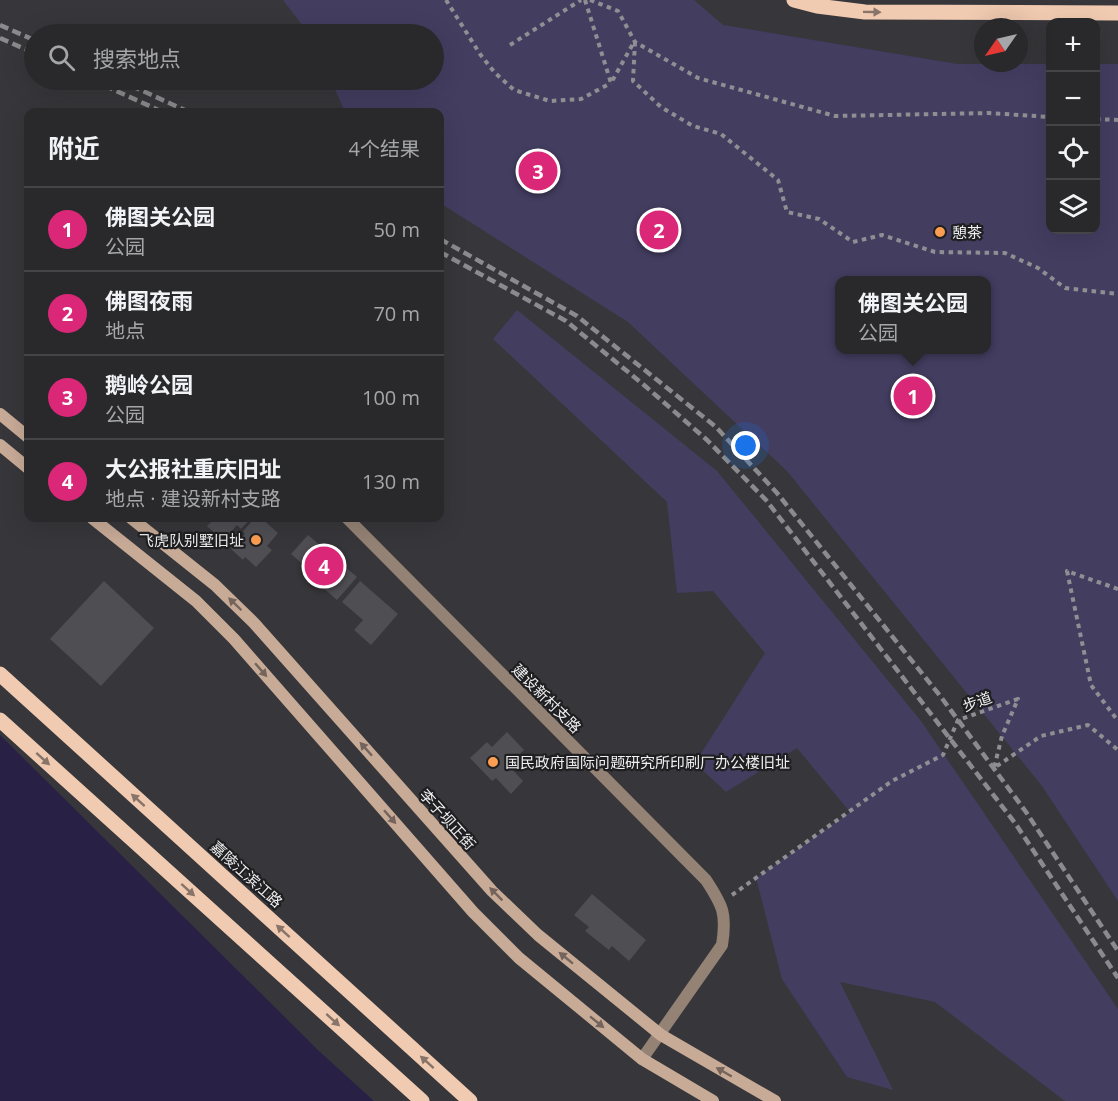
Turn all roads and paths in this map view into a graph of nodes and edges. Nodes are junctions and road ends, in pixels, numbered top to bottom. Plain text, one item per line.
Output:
1 (446, 0) edge
2 (583, 0) edge
3 (590, 0) edge
4 (794, 0) edge
5 (1118, 13) edge
6 (635, 42) junction
7 (510, 45) dead end
8 (611, 83) junction
9 (1046, 117) edge
10 (1100, 119) edge
11 (1118, 120) edge
12 (1118, 294) edge
13 (0, 414) edge
14 (24, 434) edge
15 (0, 445) edge
16 (24, 465) edge
17 (97, 522) edge
18 (136, 522) edge
19 (351, 522) edge
20 (1118, 589) edge
21 (0, 674) edge
22 (0, 720) edge
23 (1118, 721) edge
24 (1118, 750) edge
25 (721, 902) junction
26 (661, 1035) junction
27 (642, 1059) junction
28 (422, 1101) edge
29 (470, 1101) edge
30 (713, 1101) edge
31 (775, 1101) edge

1 - 8 path
2 - 7 path
2 - 8 path
3 - 6 path
4 -> 5 main road
6 - 8 path
6 - 9 path
6 - 12 path
10 - 11 path
13 - 14 main road
15 - 16 main road
17 -> 27 main road
26 -> 18 main road, 李子坝正街
19 - 25 street, 建设新村支路
20 - 23 path
29 -> 21 main road, 嘉陵江滨江路
22 -> 28 main road
24 - 25 path, 步道
25 - 26 street, 建设新村支路
26 - 27 street, 建设新村支路
31 -> 26 main road, 李子坝正街
27 - 30 main road

